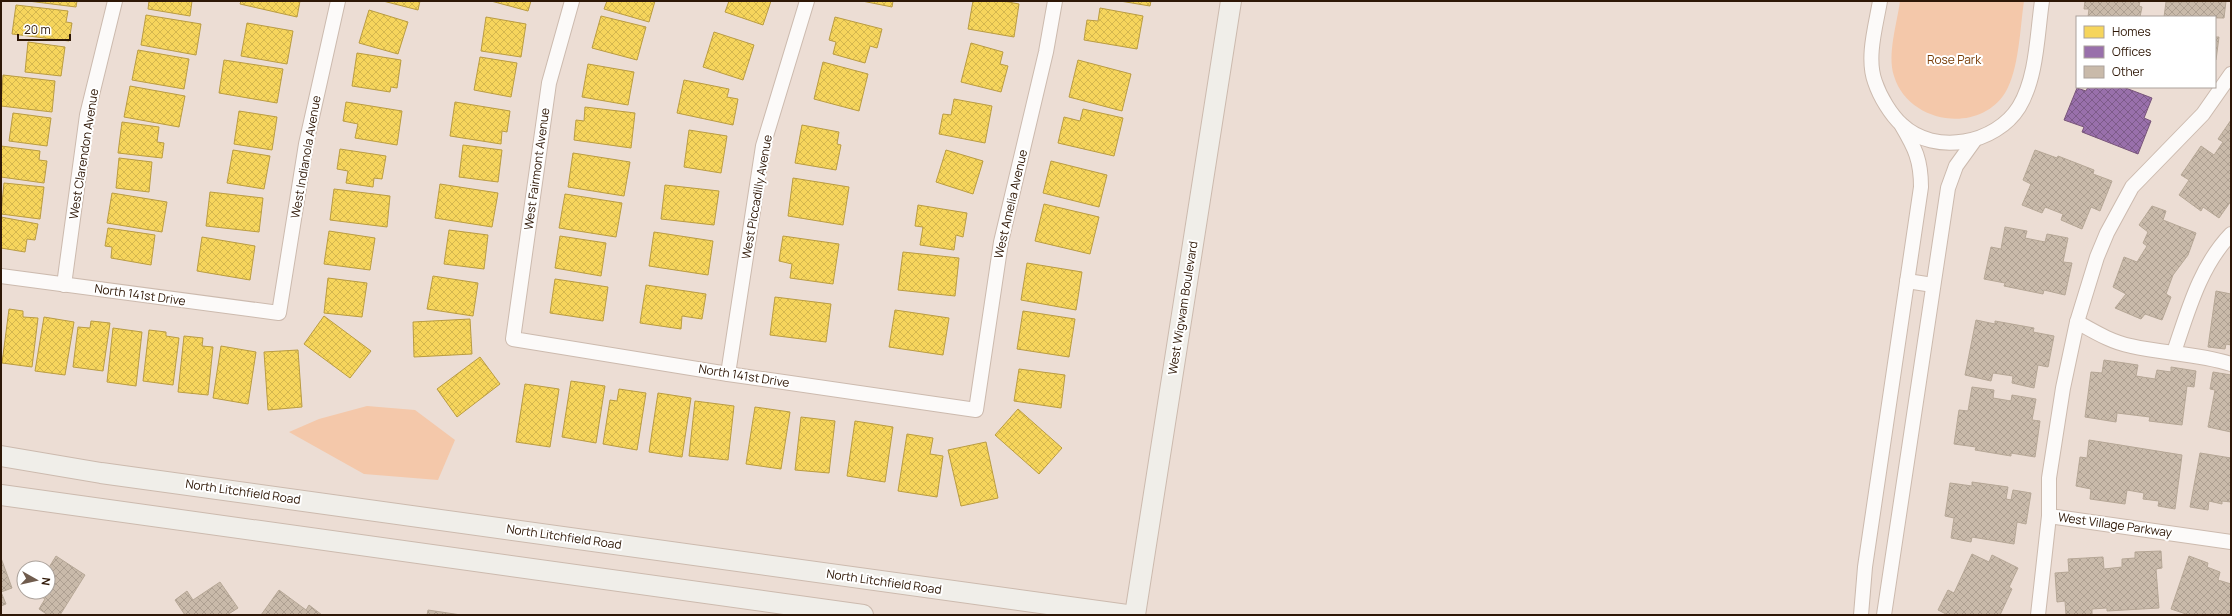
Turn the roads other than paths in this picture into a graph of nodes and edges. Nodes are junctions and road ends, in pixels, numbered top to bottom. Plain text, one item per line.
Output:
1 (114, 1) edge
2 (338, 1) edge
3 (572, 1) edge
4 (807, 1) edge
5 (1056, 1) edge
6 (1231, 1) edge
7 (1880, 1) edge
8 (2042, 1) edge
9 (2231, 74) edge
10 (1902, 126) junction
11 (1974, 141) junction
12 (2231, 234) edge
13 (1, 276) edge
14 (1907, 281) junction
15 (64, 284) junction
16 (1933, 285) junction
17 (279, 313) joint
18 (2078, 322) junction
19 (513, 339) joint
20 (2174, 352) junction
21 (2231, 364) edge
22 (728, 374) junction
23 (976, 410) joint
24 (1, 456) edge
25 (1, 495) edge
26 (2049, 516) junction
27 (2231, 542) edge
28 (863, 615) edge
29 (1127, 615) edge
30 (1135, 615) edge
31 (1861, 615) edge
32 (1884, 615) edge
33 (2038, 615) edge

1 - 15 street, West Clarendon Avenue
2 - 17 street, West Indianola Avenue
3 - 19 street, West Fairmont Avenue
4 - 22 street, West Piccadilly Avenue
5 - 23 street, West Amelia Avenue
6 - 30 main road, West Wigwam Boulevard
7 - 10 street
8 - 11 street
9 - 18 street, West Village Parkway
10 - 11 street
10 - 14 street
11 - 16 street
12 - 20 street
13 - 15 street, North 141st Drive
14 - 16 street
14 - 31 street
15 - 17 street, North 141st Drive
16 - 32 street
18 - 20 street
18 - 26 street, West Village Parkway
19 - 22 street, North 141st Drive
20 - 21 street
22 - 23 street, North 141st Drive
24 - 29 main road, North Litchfield Road
25 - 28 main road
26 - 27 street, West Village Parkway
26 - 33 street

